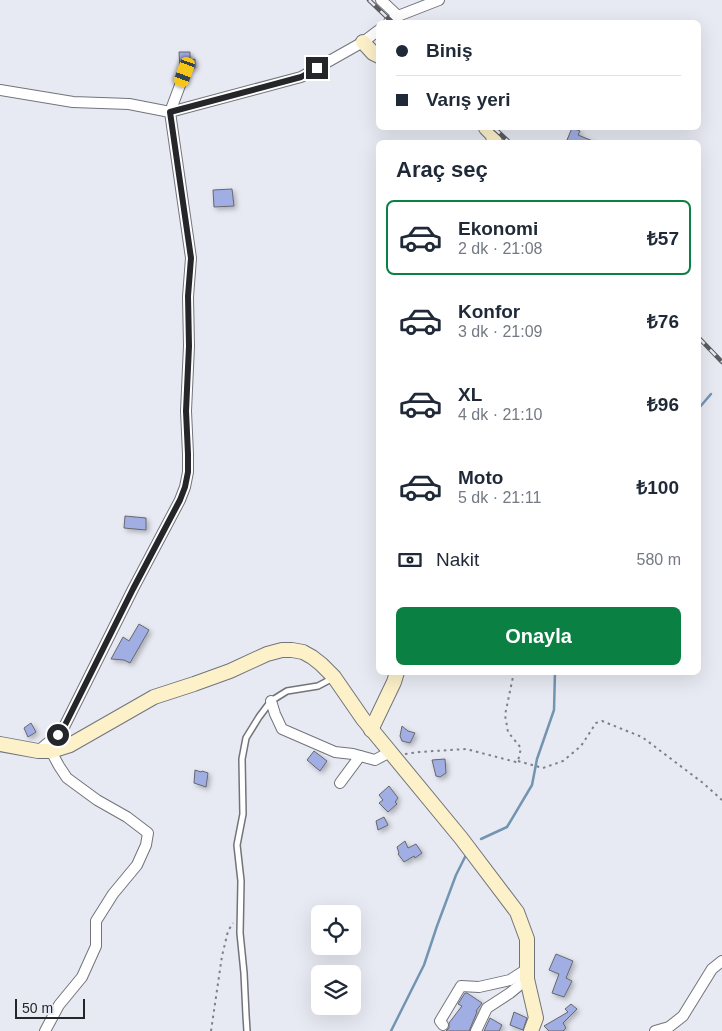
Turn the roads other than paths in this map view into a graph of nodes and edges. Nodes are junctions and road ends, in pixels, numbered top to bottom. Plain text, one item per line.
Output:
1 (381, 0) edge
2 (439, 0) edge
3 (398, 16) junction
4 (392, 20) edge
5 (376, 32) edge
6 (363, 42) junction
7 (376, 54) edge
8 (185, 72) dead end
9 (0, 90) edge
10 (170, 112) junction
11 (396, 675) edge
12 (334, 677) junction
13 (271, 701) junction
14 (372, 730) junction
15 (0, 744) edge
16 (45, 751) junction
17 (391, 754) junction
18 (360, 756) junction
19 (340, 783) dead end
20 (722, 961) edge
21 (527, 974) junction
22 (443, 1025) dead end
23 (45, 1031) edge
24 (248, 1031) edge
25 (476, 1031) edge
26 (531, 1031) edge
27 (655, 1031) edge

1 - 3 street
2 - 3 street
3 - 4 street
5 - 6 street
6 - 7 street
6 - 10 street
8 - 10 street
9 - 10 street
10 - 16 street
11 - 14 street
12 - 13 lane
12 - 14 street
12 - 16 street
13 - 18 street
13 - 24 lane
14 - 17 street
15 - 16 street
16 - 23 street
17 - 18 street
17 - 21 street
18 - 19 street
20 - 27 street
21 - 22 street
21 - 25 street
21 - 26 street

